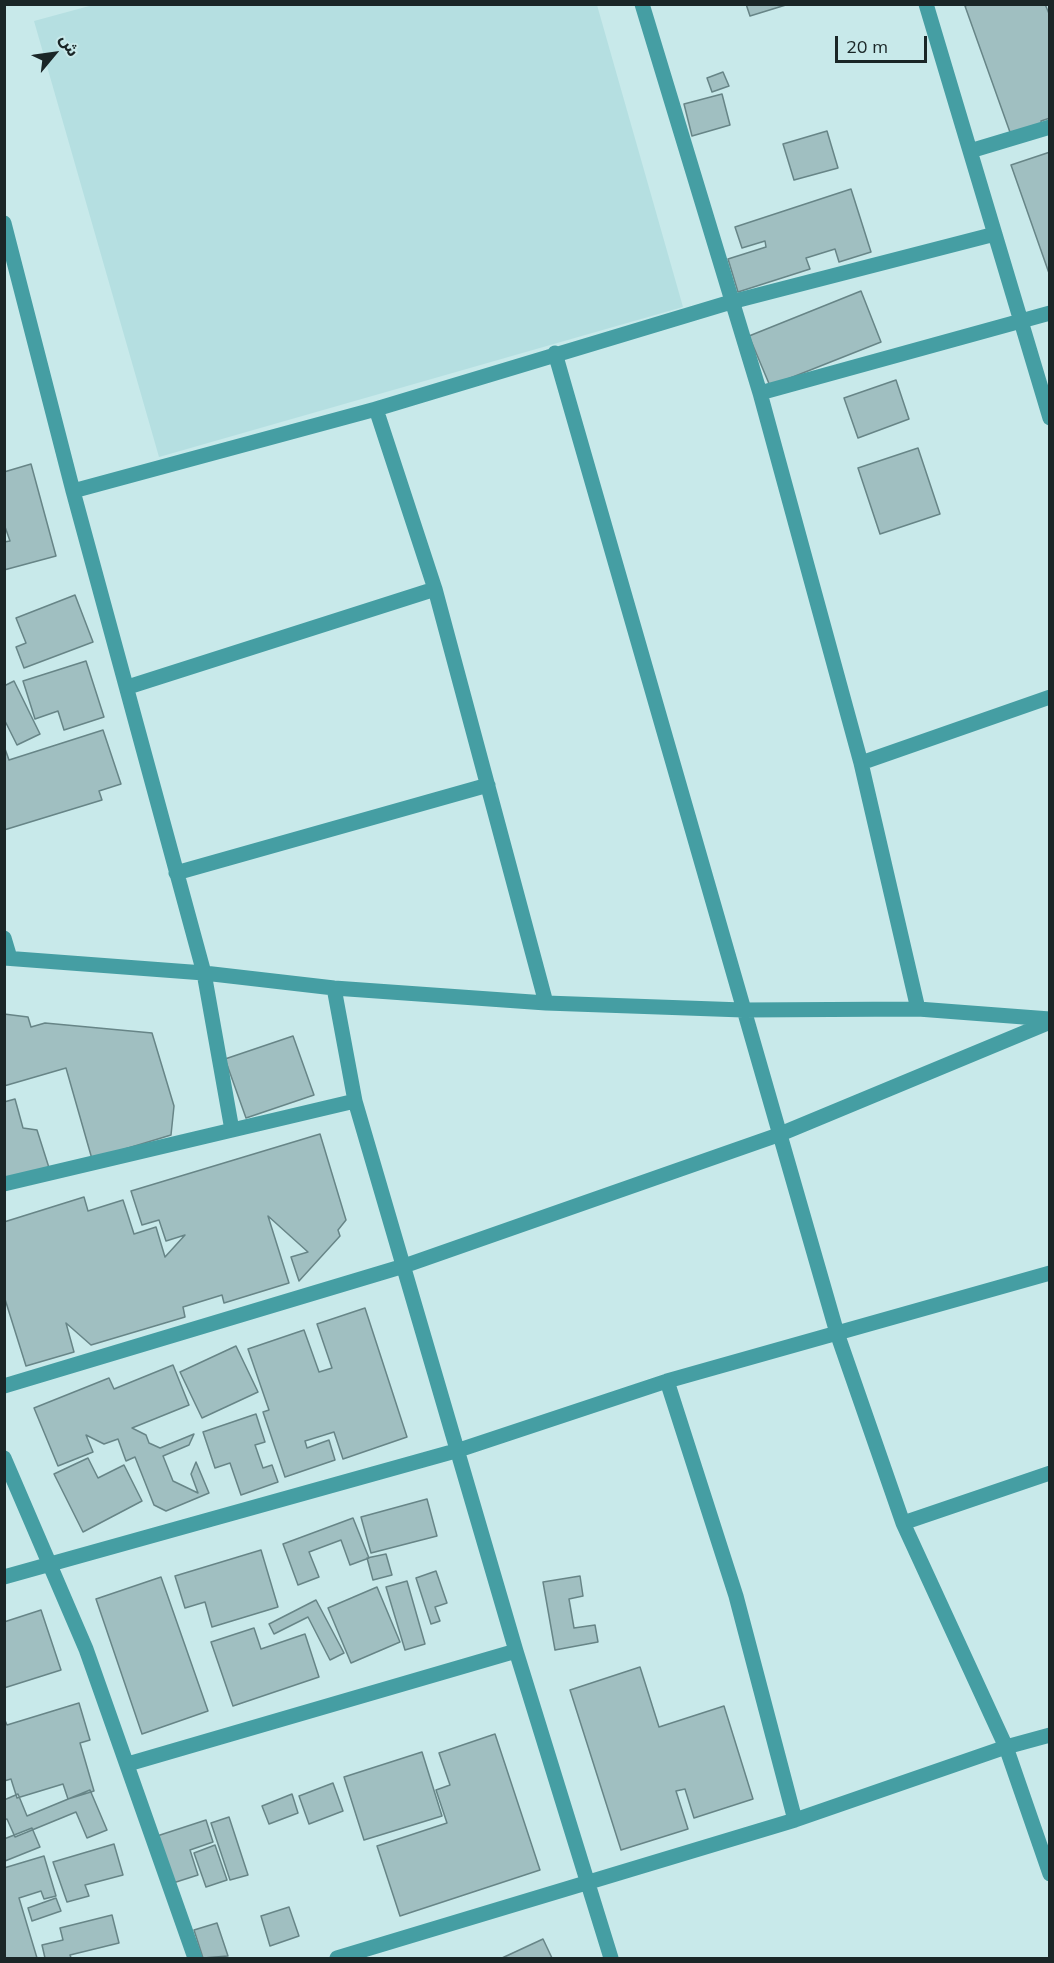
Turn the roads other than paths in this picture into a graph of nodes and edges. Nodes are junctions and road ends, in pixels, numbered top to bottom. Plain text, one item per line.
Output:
1 (642, 4) edge
2 (926, 4) edge
3 (1050, 127) edge
4 (970, 151) junction
5 (4, 223) edge
6 (995, 234) junction
7 (731, 302) junction
8 (1050, 313) edge
9 (1020, 323) junction
10 (555, 353) junction
11 (760, 393) junction
12 (376, 409) junction
13 (1050, 418) edge
14 (74, 491) junction
15 (435, 589) junction
16 (128, 687) junction
17 (1050, 697) edge
18 (861, 763) junction
19 (488, 785) junction
20 (176, 873) junction
21 (4, 938) edge
22 (7, 958) edge
23 (204, 973) junction
24 (334, 988) junction
25 (546, 1003) junction
26 (918, 1009) junction
27 (743, 1010) junction
28 (1050, 1021) edge
29 (356, 1101) junction
30 (232, 1130) junction
31 (778, 1135) junction
32 (4, 1184) edge
33 (404, 1266) junction
34 (1050, 1273) edge
35 (837, 1333) junction
36 (667, 1381) junction
37 (4, 1386) edge
38 (459, 1450) junction
39 (4, 1458) edge
40 (1050, 1473) edge
41 (903, 1523) junction
42 (51, 1564) junction
43 (4, 1577) edge
44 (516, 1651) junction
45 (1050, 1735) edge
46 (1006, 1747) junction
47 (128, 1764) junction
48 (795, 1820) junction
49 (1050, 1874) edge
50 (588, 1883) junction
51 (195, 1959) edge
52 (338, 1959) edge
53 (611, 1959) edge

1 - 7 street
2 - 4 street
3 - 4 street
4 - 6 street
5 - 14 street
6 - 7 street
6 - 9 street
7 - 10 street
7 - 11 street
8 - 9 street
9 - 11 street
9 - 13 street
10 - 12 street
10 - 27 street
11 - 18 street
12 - 14 street
12 - 15 street
14 - 16 street
15 - 16 street
15 - 19 street
16 - 20 street
17 - 18 street
18 - 26 street
19 - 20 street
19 - 25 street
20 - 23 street
21 - 22 street
22 - 23 street
23 - 24 street
23 - 30 street
24 - 25 street
24 - 29 street
25 - 27 street
26 - 27 street
26 - 28 street
27 - 31 street
28 - 31 street
29 - 30 street
29 - 33 street
30 - 32 street
31 - 33 street
31 - 35 street
33 - 37 street
33 - 38 street
34 - 35 street
35 - 36 street
35 - 41 street
36 - 38 street
36 - 48 street
38 - 42 street
38 - 44 street
39 - 42 street
40 - 41 street
41 - 46 street
42 - 43 street
42 - 47 street
44 - 47 street
44 - 50 street
45 - 46 street
46 - 48 street
46 - 49 street
47 - 51 street
48 - 50 street
50 - 52 street
50 - 53 street

